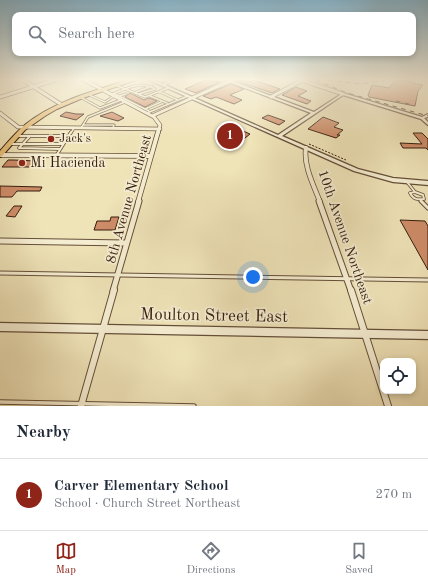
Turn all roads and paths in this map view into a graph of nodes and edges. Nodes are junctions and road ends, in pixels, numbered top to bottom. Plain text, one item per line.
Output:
1 (53, 99) edge
2 (79, 99) edge
3 (84, 99) edge
4 (96, 99) edge
5 (112, 99) edge
6 (122, 99) edge
7 (155, 99) edge
8 (180, 99) edge
9 (189, 99) edge
10 (194, 99) edge
11 (276, 99) edge
12 (335, 99) edge
13 (359, 99) edge
14 (121, 100) joint
15 (177, 100) junction
16 (125, 102) junction
17 (162, 102) junction
18 (159, 103) junction
19 (62, 105) junction
20 (164, 106) junction
21 (143, 110) junction
22 (0, 113) edge
23 (314, 113) junction
24 (149, 114) junction
25 (428, 115) edge
26 (422, 118) junction
27 (428, 124) edge
28 (82, 126) junction
29 (25, 127) junction
30 (74, 128) junction
31 (160, 129) junction
32 (17, 136) junction
33 (30, 136) junction
34 (68, 136) junction
35 (279, 136) junction
36 (10, 144) junction
37 (23, 144) junction
38 (63, 144) junction
39 (307, 146) junction
40 (60, 149) junction
41 (0, 155) edge
42 (56, 156) junction
43 (151, 156) junction
44 (346, 160) dead end
45 (407, 182) junction
46 (428, 183) edge
47 (415, 192) junction
48 (421, 200) junction
49 (428, 208) edge
50 (0, 241) edge
51 (126, 243) junction
52 (0, 273) edge
53 (119, 276) junction
54 (346, 278) junction
55 (428, 280) edge
56 (0, 328) edge
57 (103, 329) junction
58 (365, 334) junction
59 (428, 335) edge
60 (0, 402) edge
61 (82, 404) edge
62 (194, 406) edge
63 (388, 406) edge

1 - 19 street
2 - 19 main road
3 - 14 lane
4 - 5 lane
6 - 21 lane
7 - 17 lane
8 - 15 lane
9 - 24 street, 8th Avenue Northeast
10 - 35 street
11 - 23 street
12 - 23 street
13 - 26 street
14 - 16 street
15 - 17 lane
15 - 20 lane
16 - 21 street
16 - 28 lane
17 - 18 lane
18 - 20 lane
18 - 21 lane
19 - 29 main road
20 - 24 lane
21 - 24 street
22 - 29 street
23 - 35 street
24 - 31 street, 8th Avenue Northeast
25 - 26 street
26 - 27 street
28 - 30 street
28 - 31 street
29 - 30 street
29 - 32 main road
30 - 34 lane
31 - 43 street, 8th Avenue Northeast
32 - 33 lane
32 - 36 main road
33 - 34 lane
33 - 37 lane
34 - 38 lane
35 - 39 street
36 - 37 lane
36 - 41 main road
37 - 38 lane
37 - 40 lane
38 - 40 lane
39 - 44 path
39 - 45 street
39 - 54 street, 10th Avenue Northeast
40 - 42 lane
41 - 42 street
42 - 43 street
43 - 51 street, 8th Avenue Northeast
45 - 46 street
45 - 47 lane
47 - 48 lane
47 - 48 lane
48 - 49 lane
50 - 51 street
51 - 53 street, 8th Avenue Northeast
52 - 53 lane
53 - 54 lane
53 - 57 street, 8th Avenue Northeast
54 - 55 lane
54 - 58 street, 10th Avenue Northeast
56 - 57 street, Moulton Street East
57 - 58 street, Moulton Street East
57 - 61 street, 8th Avenue Northeast
58 - 59 street, Moulton Street East
58 - 63 street, 10th Avenue Northeast
60 - 61 lane
61 - 62 lane

